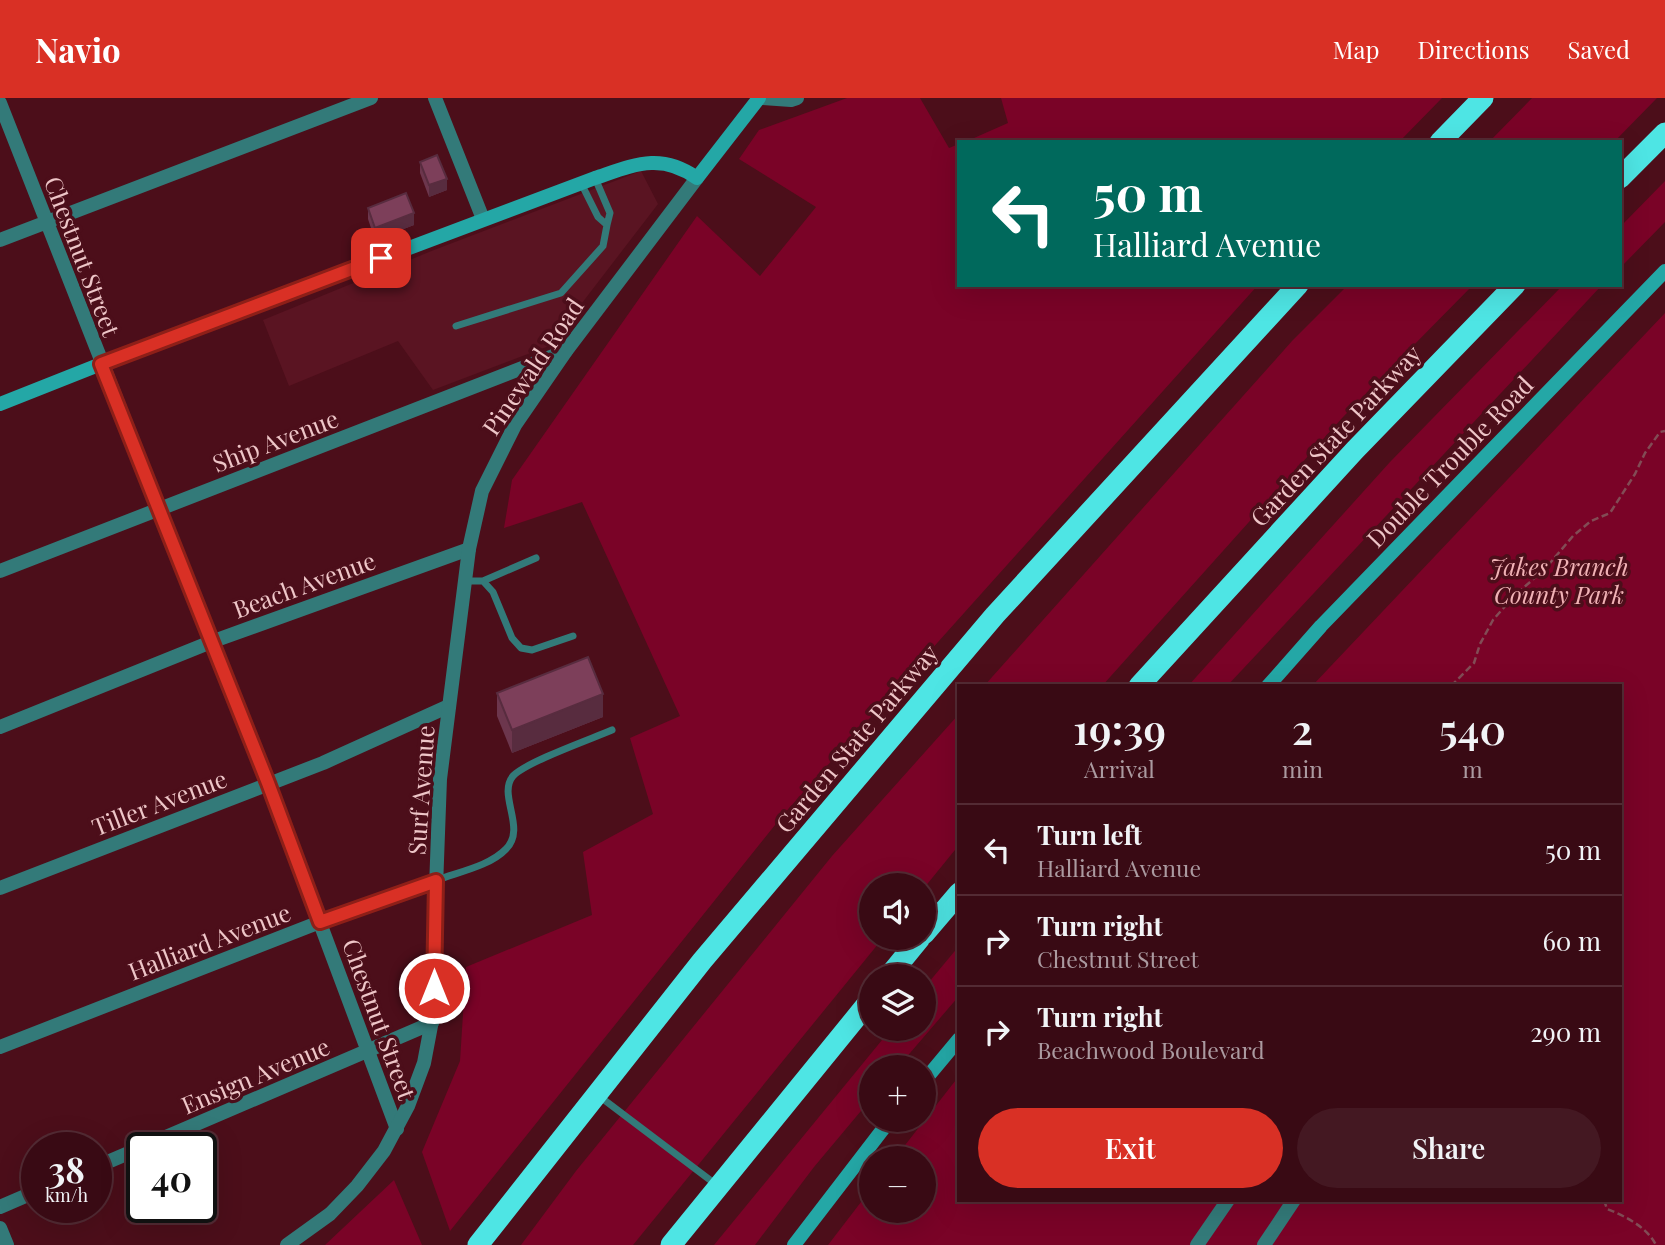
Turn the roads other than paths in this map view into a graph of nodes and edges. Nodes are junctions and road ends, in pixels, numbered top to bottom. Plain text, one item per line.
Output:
1 (371, 98) edge
2 (435, 98) edge
3 (761, 98) edge
4 (797, 98) edge
5 (1483, 98) edge
6 (0, 103) edge
7 (1665, 133) edge
8 (1442, 140) edge
9 (1622, 176) edge
10 (595, 177) junction
11 (697, 178) junction
12 (581, 183) junction
13 (483, 219) junction
14 (45, 222) junction
15 (607, 225) junction
16 (0, 240) edge
17 (1665, 271) edge
18 (1296, 287) edge
19 (1513, 287) edge
20 (456, 326) dead end
21 (566, 351) junction
22 (101, 364) junction
23 (0, 404) edge
24 (158, 509) junction
25 (469, 549) junction
26 (536, 558) dead end
27 (0, 571) edge
28 (465, 581) junction
29 (483, 581) junction
30 (573, 636) dead end
31 (211, 642) junction
32 (1141, 684) edge
33 (1270, 684) edge
34 (449, 706) junction
35 (0, 727) edge
36 (612, 730) dead end
37 (268, 783) junction
38 (436, 881) junction
39 (0, 888) edge
40 (957, 894) edge
41 (936, 920) edge
42 (320, 922) junction
43 (910, 950) edge
44 (899, 964) edge
45 (859, 1014) edge
46 (432, 1023) junction
47 (957, 1041) edge
48 (0, 1047) edge
49 (368, 1051) junction
50 (936, 1066) edge
51 (595, 1094) junction
52 (397, 1129) junction
53 (881, 1132) edge
54 (112, 1160) edge
55 (719, 1186) junction
56 (21, 1198) edge
57 (1227, 1202) edge
58 (1293, 1202) edge
59 (0, 1207) edge
60 (0, 1228) edge
61 (7, 1245) edge
62 (287, 1245) edge
63 (478, 1245) edge
64 (671, 1245) edge
65 (794, 1245) edge
66 (1197, 1245) edge
67 (1264, 1245) edge

1 - 14 street
2 - 13 street
3 - 4 street
3 - 11 main road, Pinewald Road
5 - 8 highway
6 - 14 street, Chestnut Street
7 - 9 highway
10 - 11 main road
10 - 12 main road
10 - 15 lane
11 - 21 street, Pinewald Road
12 - 13 main road
12 - 15 lane
13 - 22 main road
14 - 16 street
14 - 22 street, Chestnut Street
15 - 20 lane
17 - 33 main road, Double Trouble Road
18 - 51 highway, Garden State Parkway
19 - 32 highway, Garden State Parkway
21 - 24 street, Ship Avenue
21 - 25 street, Pinewald Road
22 - 23 main road
22 - 24 street, Chestnut Street
24 - 27 street, Ship Avenue
24 - 31 street, Chestnut Street
25 - 28 street, Pinewald Road
25 - 31 street, Beach Avenue
26 - 29 lane
28 - 29 lane
28 - 34 street, Pinewald Road
29 - 30 lane
31 - 35 street, Beach Avenue
31 - 37 street, Chestnut Street
34 - 37 street, Tiller Avenue
34 - 38 street, Surf Avenue
36 - 38 lane
37 - 39 street, Tiller Avenue
37 - 42 street, Chestnut Street
38 - 42 street, Halliard Avenue
38 - 46 street, Surf Avenue
40 - 41 highway
42 - 48 street, Halliard Avenue
42 - 49 street, Chestnut Street
43 - 44 highway
45 - 55 highway
46 - 49 street, Ensign Avenue
46 - 52 street, Surf Avenue
47 - 50 main road
49 - 52 street, Chestnut Street
49 - 54 street, Ensign Avenue
51 - 55 lane
51 - 63 highway, Garden State Parkway
52 - 62 street, Surf Avenue
53 - 65 main road
55 - 64 highway
56 - 59 street
57 - 66 street
58 - 67 street
60 - 61 street

